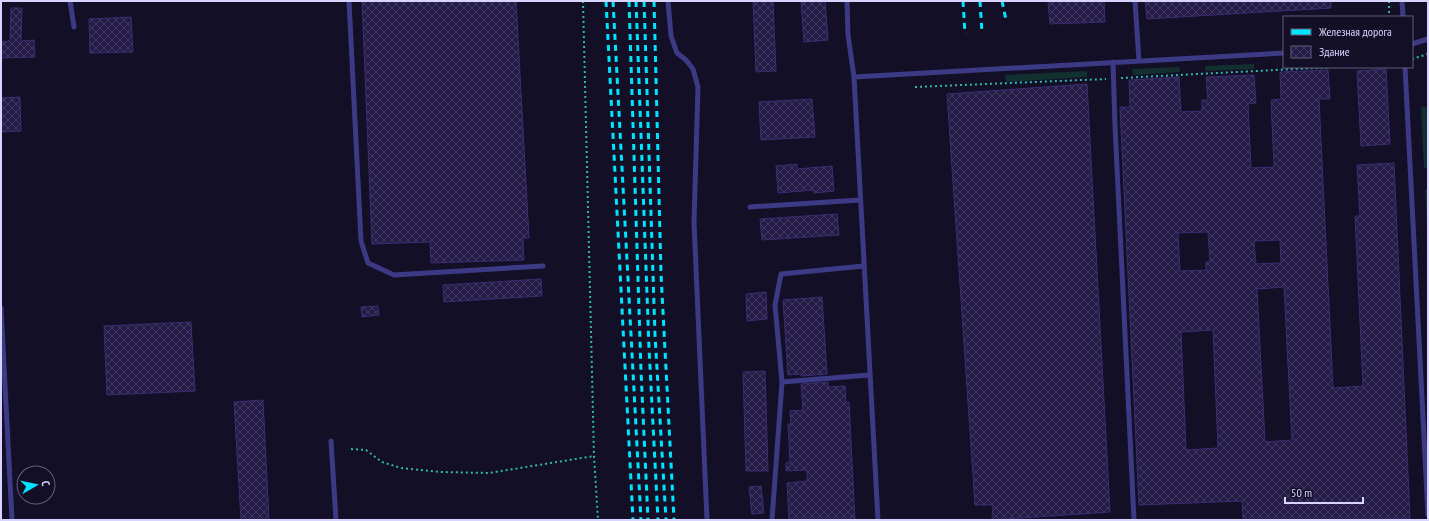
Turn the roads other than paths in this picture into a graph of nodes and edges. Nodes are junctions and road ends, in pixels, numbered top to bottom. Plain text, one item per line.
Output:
1 (70, 1) edge
2 (349, 1) edge
3 (668, 1) edge
4 (847, 1) edge
5 (1135, 1) edge
6 (1402, 1) edge
7 (1403, 16) edge
8 (74, 27) dead end
9 (1428, 39) edge
10 (1413, 44) edge
11 (1283, 53) edge
12 (1138, 61) junction
13 (1113, 62) junction
14 (1405, 68) edge
15 (854, 77) junction
16 (860, 200) junction
17 (750, 207) dead end
18 (543, 266) dead end
19 (864, 266) junction
20 (1, 308) edge
21 (870, 375) junction
22 (782, 382) junction
23 (331, 441) dead end
24 (1428, 514) edge
25 (12, 520) edge
26 (336, 520) edge
27 (708, 520) edge
28 (772, 520) edge
29 (878, 520) edge
30 (1134, 520) edge

1 - 8 lane
2 - 18 lane
3 - 27 lane
4 - 15 lane
5 - 12 lane
6 - 7 lane
9 - 10 lane
11 - 12 lane
12 - 13 lane
13 - 15 lane
13 - 30 lane
14 - 24 lane
15 - 16 lane
16 - 17 lane
16 - 19 lane
19 - 21 lane
19 - 22 lane
20 - 25 lane
21 - 22 lane
21 - 29 lane
22 - 28 lane
23 - 26 lane

